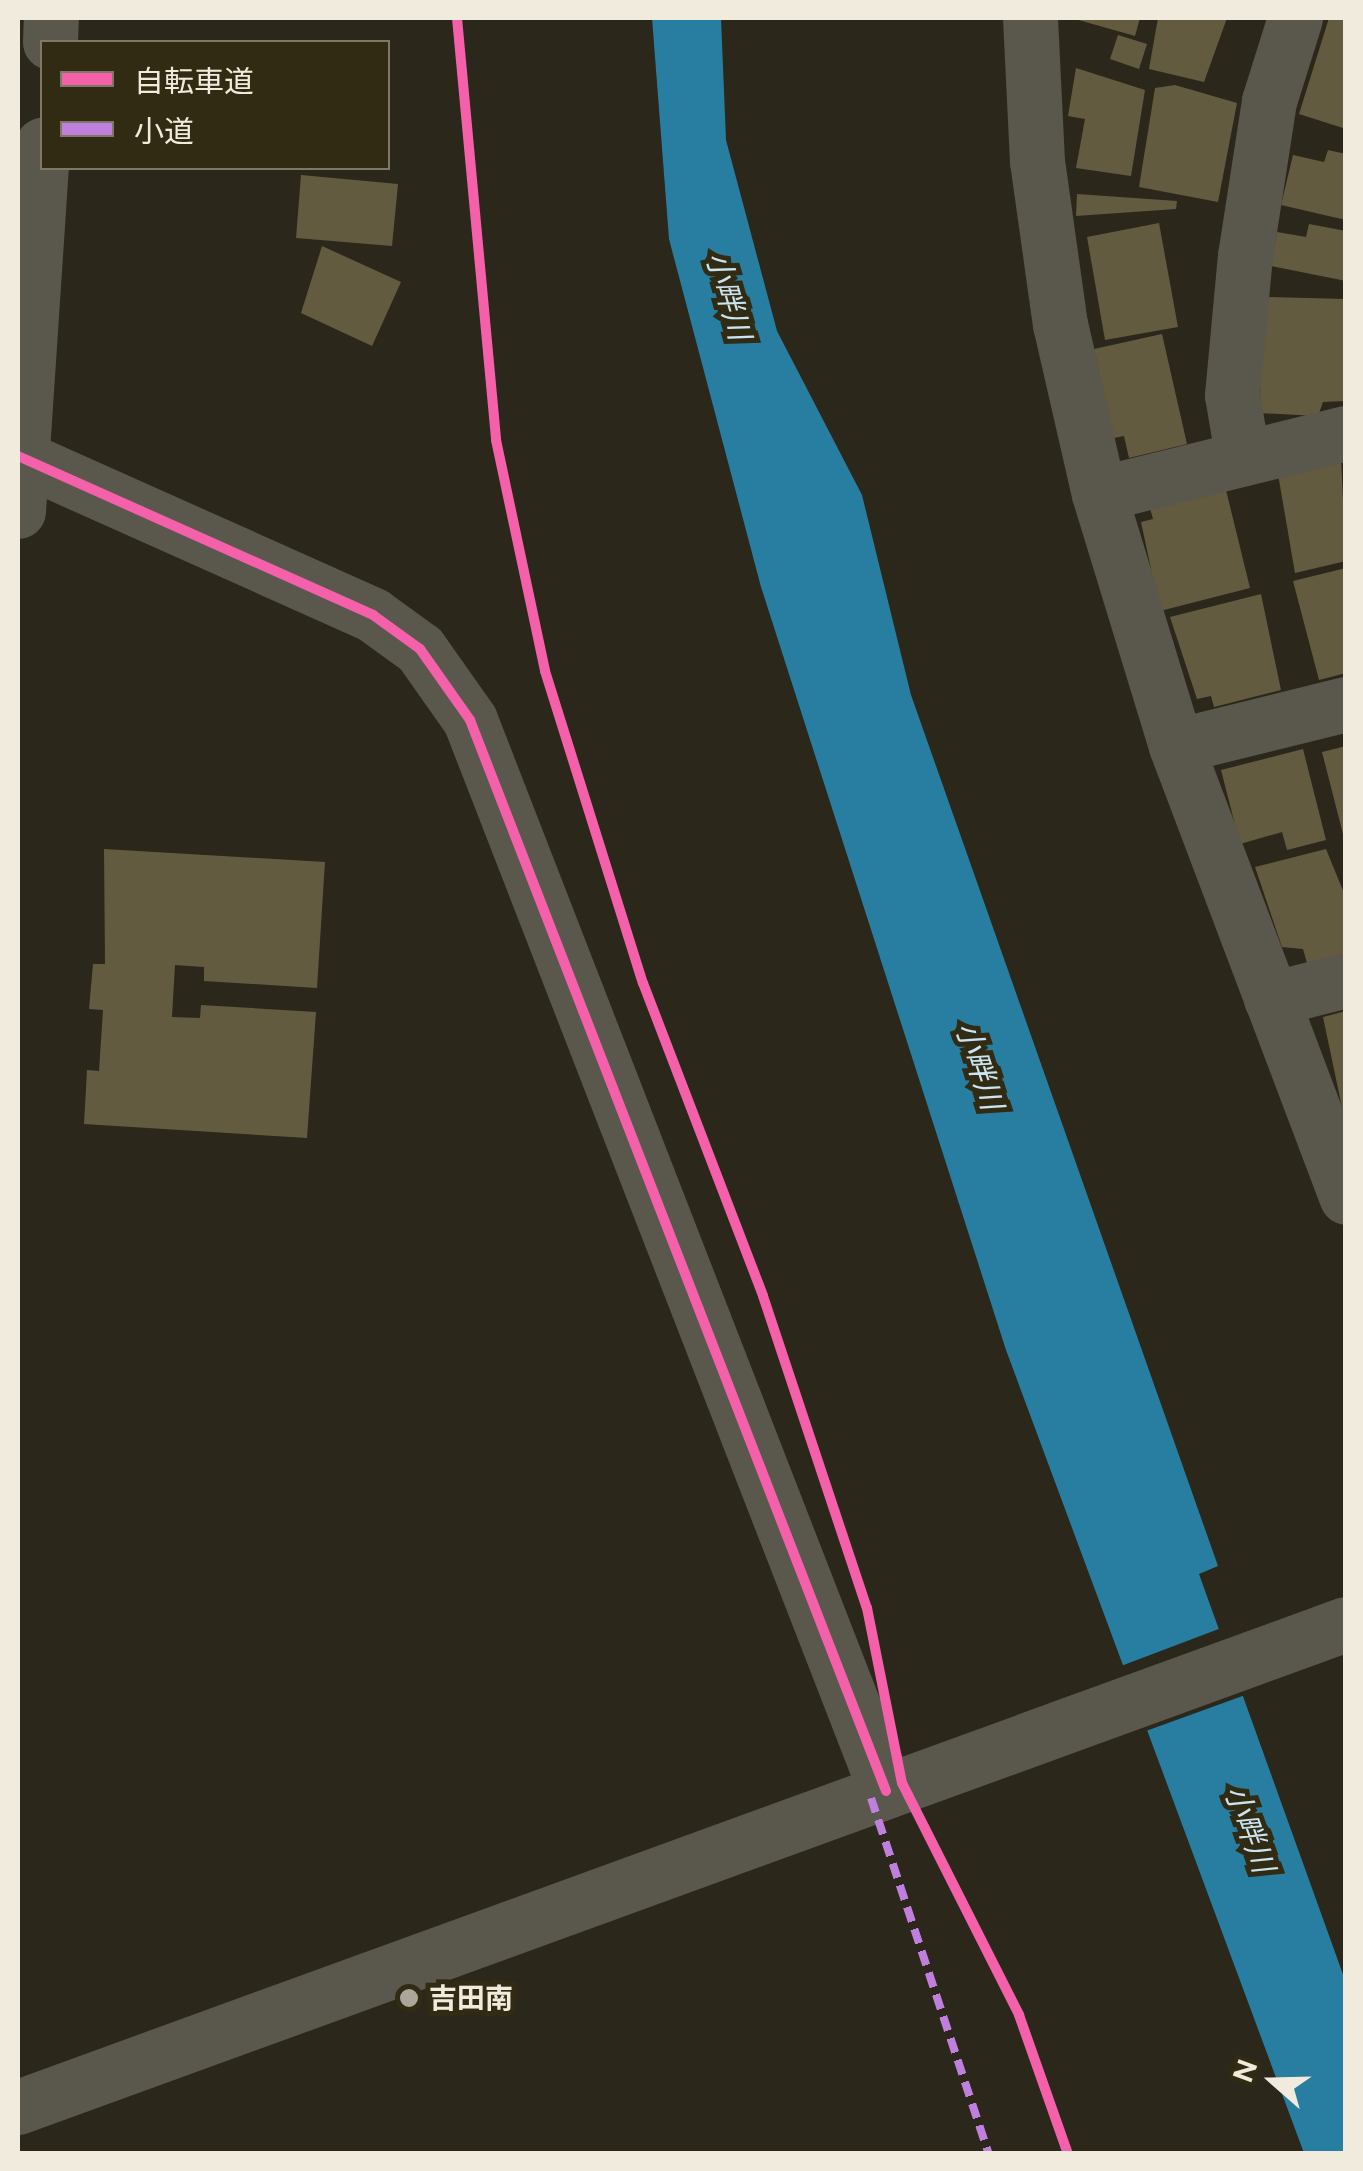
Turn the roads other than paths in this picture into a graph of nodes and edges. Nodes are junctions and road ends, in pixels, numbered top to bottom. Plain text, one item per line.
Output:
1 (1030, 18) edge
2 (1295, 18) edge
3 (40, 170) edge
4 (1346, 433) edge
5 (1242, 454) junction
6 (19, 475) edge
7 (1100, 494) junction
8 (1346, 704) edge
9 (1176, 746) junction
10 (1346, 980) edge
11 (1271, 999) junction
12 (1346, 1197) edge
13 (1346, 1624) edge
14 (901, 1785) junction
15 (18, 2107) edge

1 - 7 street
2 - 5 street
3 - 6 street
4 - 5 street
5 - 7 street
6 - 14 street
7 - 9 street
8 - 9 street
9 - 11 street
10 - 11 street
11 - 12 street
13 - 14 street
14 - 15 street

